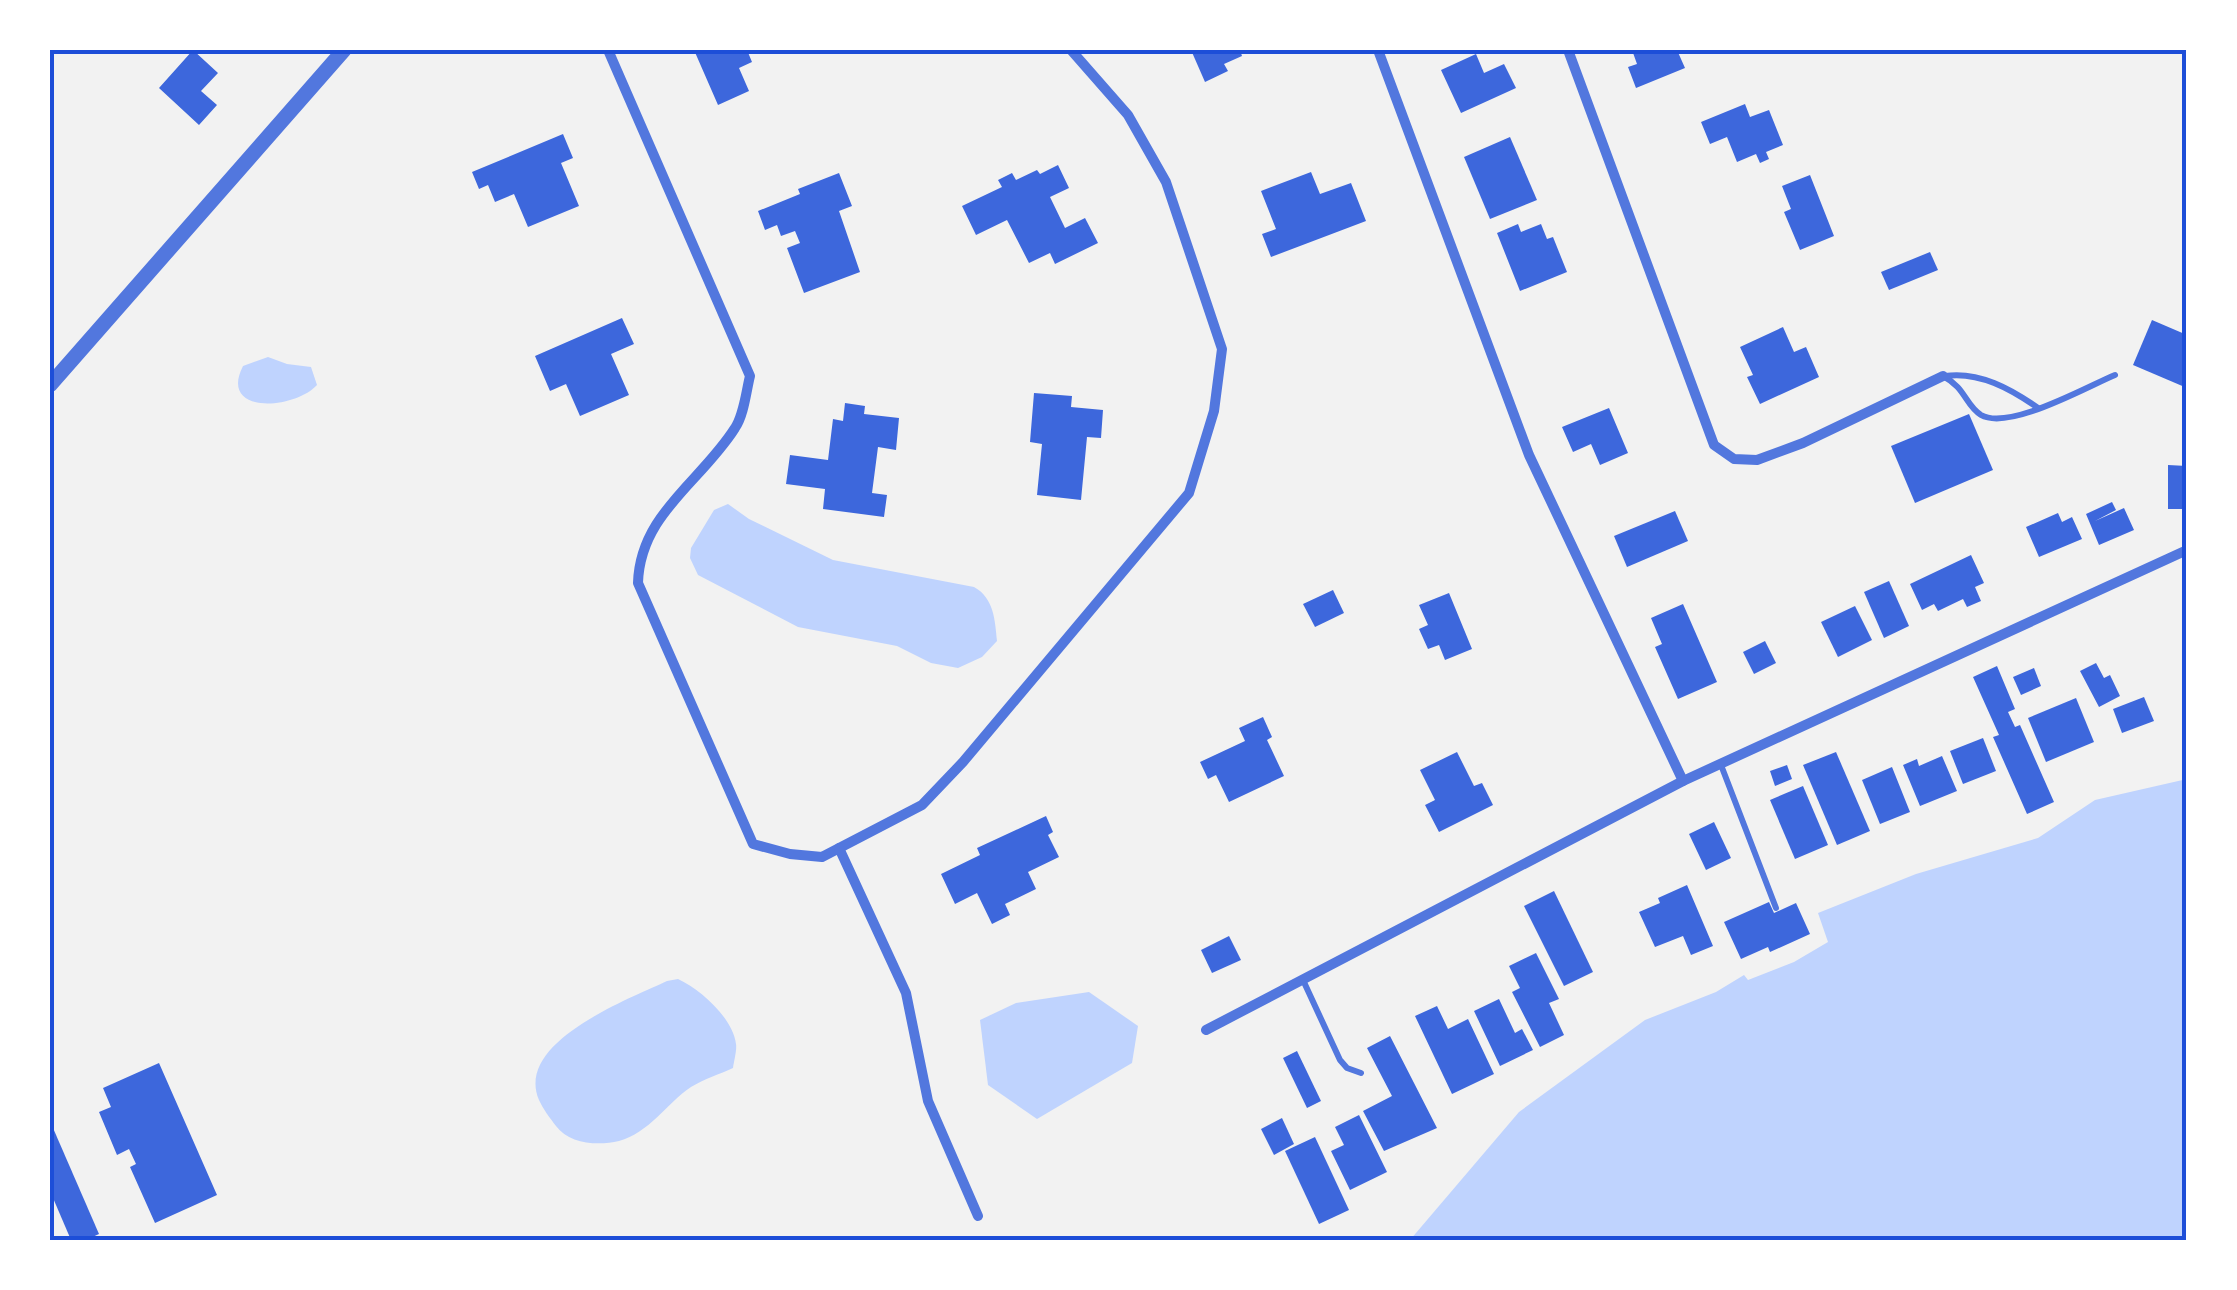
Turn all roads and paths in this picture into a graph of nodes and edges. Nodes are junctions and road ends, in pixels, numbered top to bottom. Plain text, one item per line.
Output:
1 (344, 50) edge
2 (608, 50) edge
3 (1071, 50) edge
4 (1378, 50) edge
5 (1568, 50) edge
6 (2115, 375) dead end
7 (1943, 376) junction
8 (50, 386) edge
9 (2038, 408) junction
10 (2187, 550) edge
11 (1721, 764) junction
12 (1683, 781) junction
13 (839, 848) junction
14 (1776, 908) dead end
15 (1303, 980) junction
16 (1206, 1030) dead end
17 (1361, 1073) dead end
18 (978, 1216) dead end

1 - 8 street
2 - 13 street
3 - 13 street
4 - 12 street
5 - 7 street
6 - 9 lane
7 - 9 lane
7 - 9 lane
10 - 11 street
11 - 12 street
11 - 14 lane
12 - 15 street
13 - 18 street
15 - 16 street
15 - 17 lane

